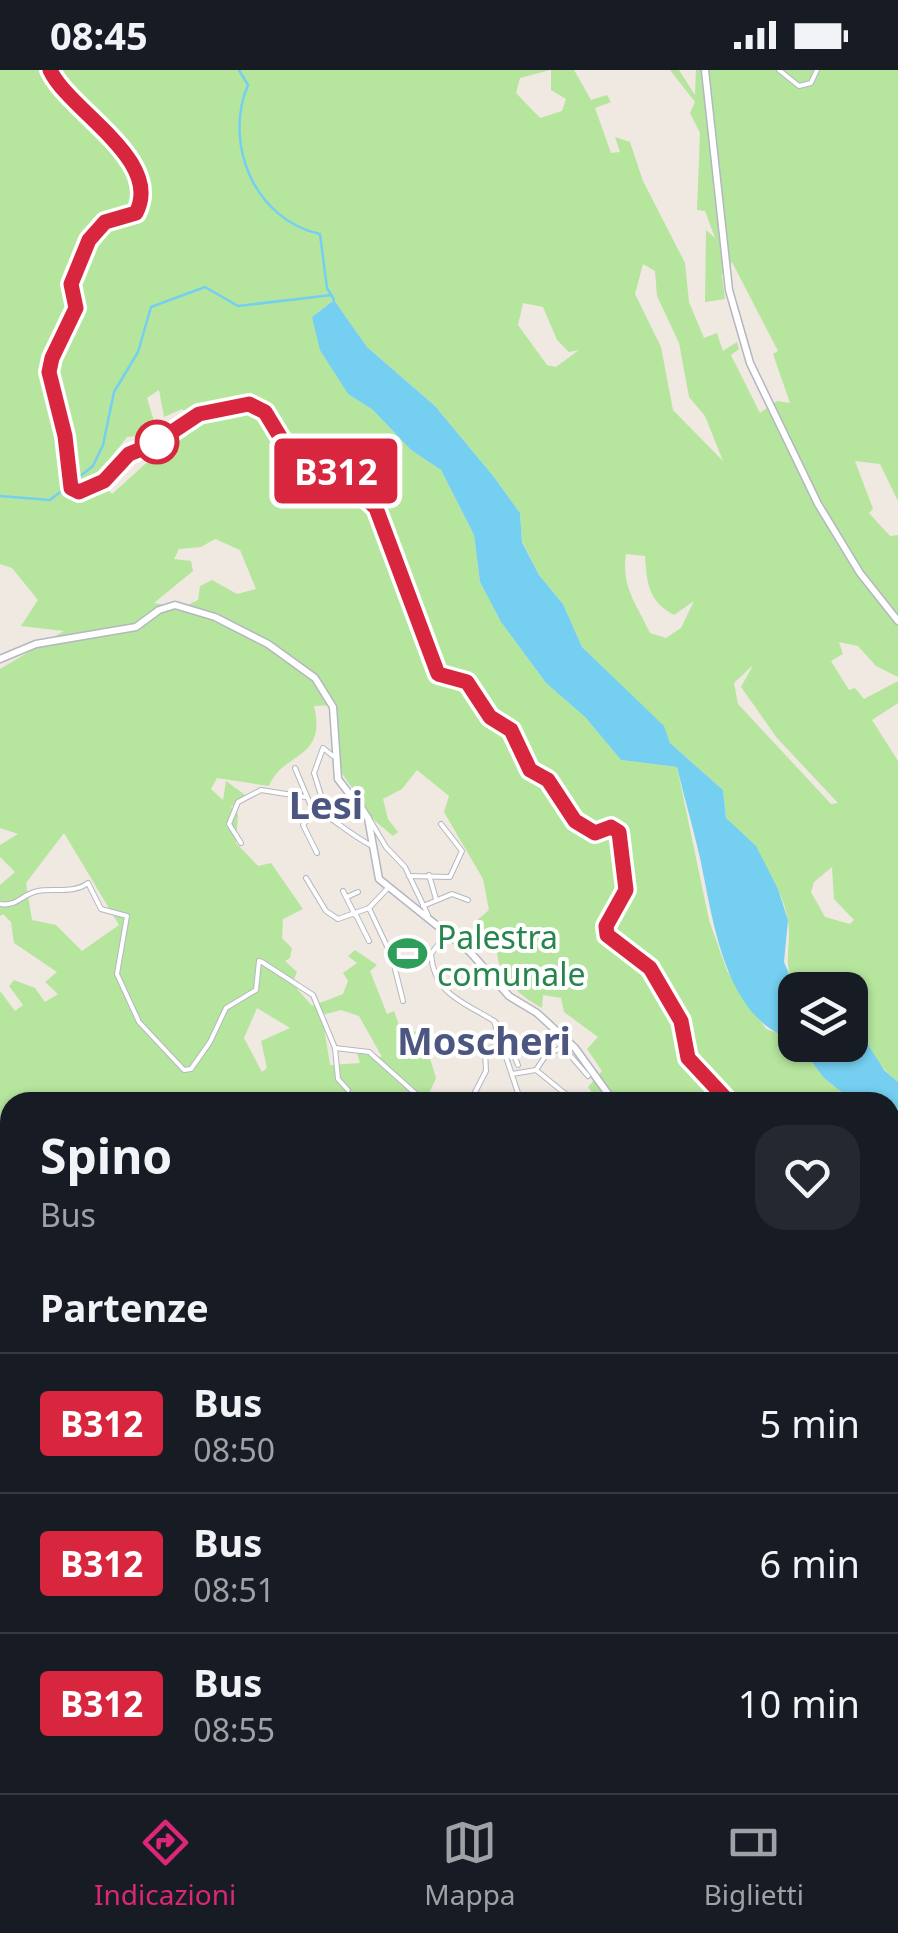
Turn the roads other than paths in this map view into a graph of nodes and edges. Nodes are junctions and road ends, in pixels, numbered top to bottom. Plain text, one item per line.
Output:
1 (50, 70) edge
2 (704, 70) edge
3 (779, 70) edge
4 (817, 70) edge
5 (284, 470) dead end
6 (309, 472) junction
7 (898, 621) edge
8 (0, 660) edge
9 (334, 756) junction
10 (295, 768) dead end
11 (305, 797) junction
12 (358, 802) junction
13 (324, 804) junction
14 (316, 809) junction
15 (332, 813) junction
16 (440, 824) dead end
17 (241, 843) dead end
18 (372, 846) junction
19 (317, 853) dead end
20 (429, 875) junction
21 (409, 876) junction
22 (306, 878) dead end
23 (387, 888) junction
24 (358, 892) dead end
25 (436, 899) junction
26 (468, 900) dead end
27 (0, 904) edge
28 (423, 906) junction
29 (369, 908) junction
30 (356, 915) junction
31 (426, 917) junction
32 (446, 934) junction
33 (369, 941) dead end
34 (404, 1001) dead end
35 (494, 1021) junction
36 (503, 1045) junction
37 (335, 1048) junction
38 (518, 1065) dead end
39 (536, 1070) junction
40 (512, 1074) junction
41 (588, 1076) dead end
42 (348, 1090) dead end
43 (414, 1092) edge
44 (478, 1092) edge
45 (518, 1092) edge
46 (563, 1092) edge
47 (607, 1092) edge
48 (720, 1092) edge

1 - 6 main road
2 - 7 street
3 - 4 street
5 - 6 street
6 - 48 main road
8 - 9 street
9 - 12 street
9 - 13 street
10 - 11 street
11 - 14 street
11 - 17 street
12 - 18 street
12 - 21 street
13 - 14 street
13 - 15 street
14 - 15 street
14 - 19 street
15 - 18 street
16 - 20 street
18 - 23 street
20 - 21 street
20 - 25 street
21 - 28 street
22 - 30 street
23 - 29 street
23 - 31 street
24 - 30 street
25 - 26 street
25 - 28 street
27 - 37 street
28 - 31 street
29 - 30 street
29 - 34 street
30 - 33 street
31 - 32 street
32 - 35 street
32 - 47 street
35 - 36 street
35 - 38 street
36 - 40 street
36 - 44 street
37 - 42 street
37 - 43 street
39 - 40 street
39 - 41 street
39 - 46 street
40 - 45 street

